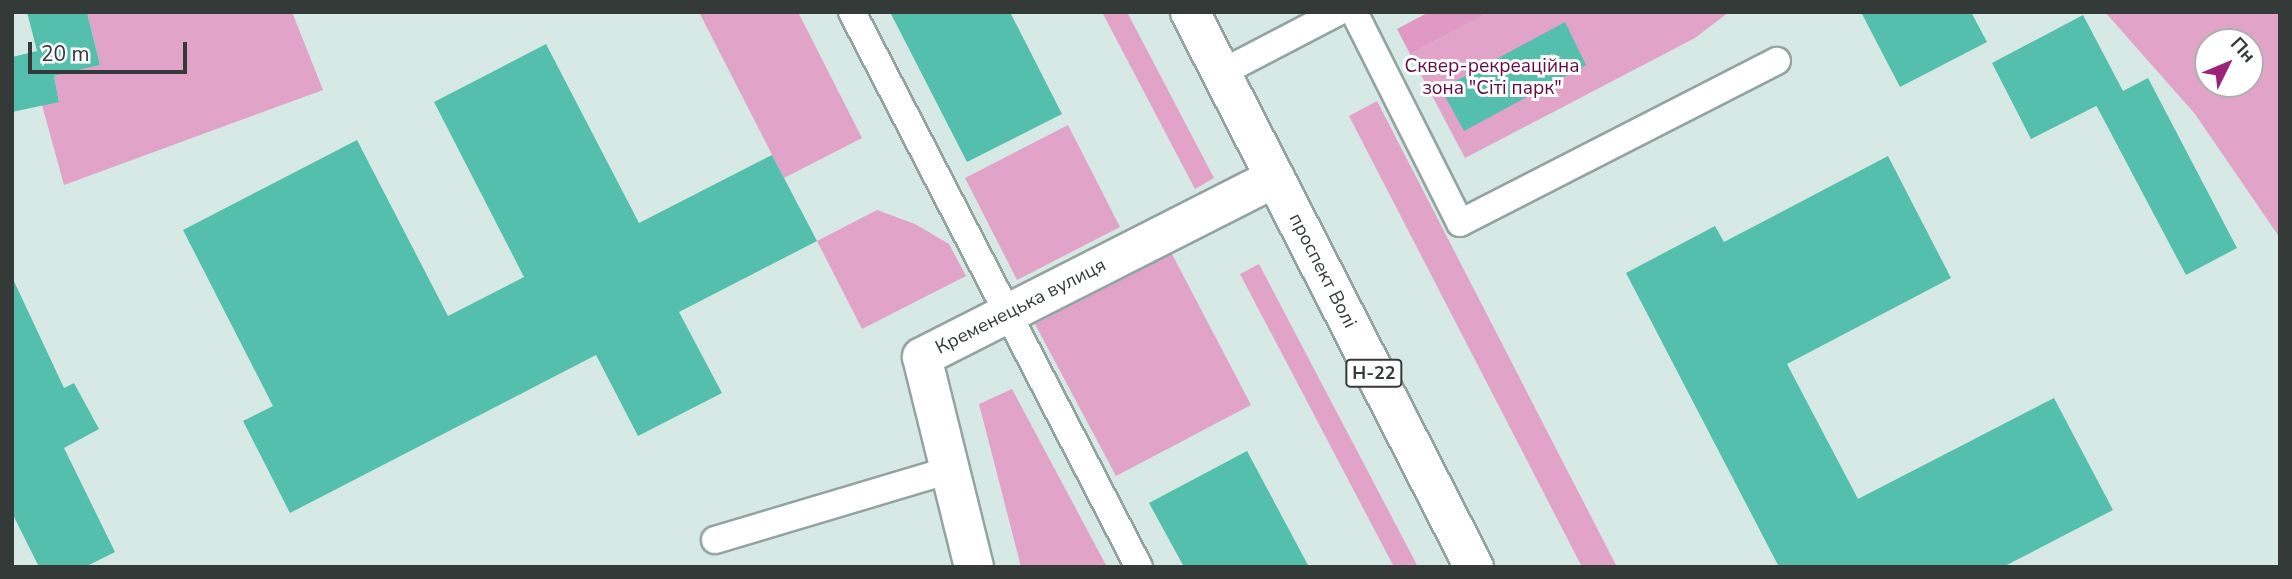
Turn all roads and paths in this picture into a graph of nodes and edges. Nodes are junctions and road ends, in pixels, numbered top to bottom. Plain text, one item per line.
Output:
1 (852, 12) edge
2 (1189, 12) edge
3 (1338, 12) edge
4 (1354, 12) edge
5 (1777, 61) dead end
6 (1221, 73) junction
7 (1275, 178) junction
8 (1010, 313) junction
9 (950, 470) junction
10 (715, 540) dead end
11 (974, 567) edge
12 (1139, 567) edge
13 (1474, 567) edge

1 - 8 lane
2 - 6 main road, проспект Волі / Н-22
3 - 6 lane
4 - 5 lane
6 - 7 main road, проспект Волі / Н-22
7 - 8 main road, Кременецька вулиця
7 - 13 main road, проспект Волі / Н-22
8 - 9 main road, Кременецька вулиця
8 - 12 lane
9 - 10 lane
9 - 11 main road, Кременецька вулиця

